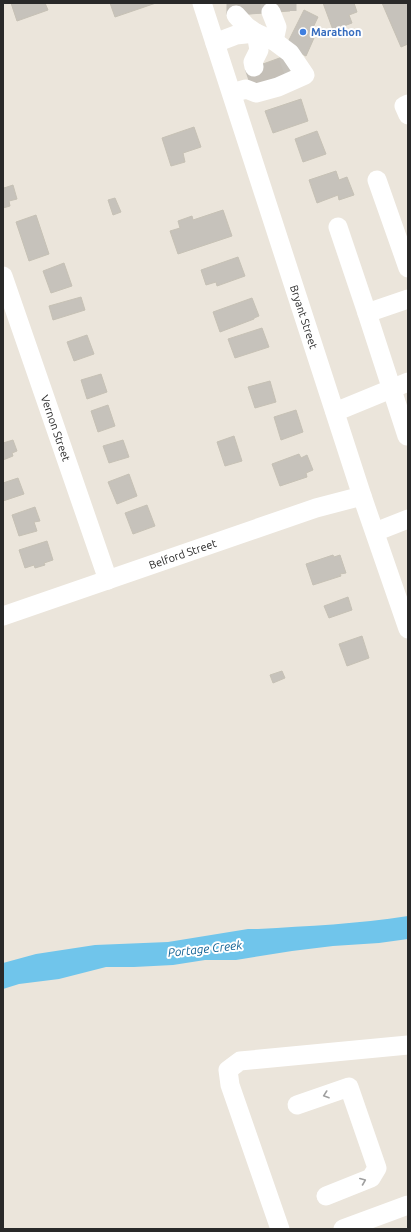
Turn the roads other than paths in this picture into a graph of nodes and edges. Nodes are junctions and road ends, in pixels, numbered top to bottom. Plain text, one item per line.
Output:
1 (202, 3) edge
2 (215, 43) junction
3 (232, 93) junction
4 (408, 104) edge
5 (408, 115) edge
6 (377, 180) dead end
7 (338, 227) dead end
8 (408, 268) edge
9 (3, 276) edge
10 (408, 299) edge
11 (368, 313) junction
12 (400, 385) edge
13 (335, 412) junction
14 (408, 435) edge
15 (362, 496) junction
16 (408, 519) edge
17 (375, 532) junction
18 (108, 580) junction
19 (3, 616) edge
20 (408, 629) edge
21 (408, 1045) edge
22 (297, 1105) dead end
23 (326, 1196) dead end
24 (408, 1205) edge
25 (280, 1229) edge
26 (343, 1229) edge

1 - 2 street, Bryant Street
2 - 3 street, Bryant Street
2 - 3 street
3 - 13 street, Bryant Street
4 - 5 street
6 - 8 street
7 - 11 street
9 - 18 street, Vernon Street
10 - 11 street
11 - 12 street
12 - 13 street
12 - 14 street
13 - 15 street, Bryant Street
15 - 17 street, Bryant Street
15 - 18 street, Belford Street
16 - 17 street
17 - 20 street, Bryant Street
18 - 19 street, Belford Street
21 - 25 street
23 -> 22 street
24 - 26 street

